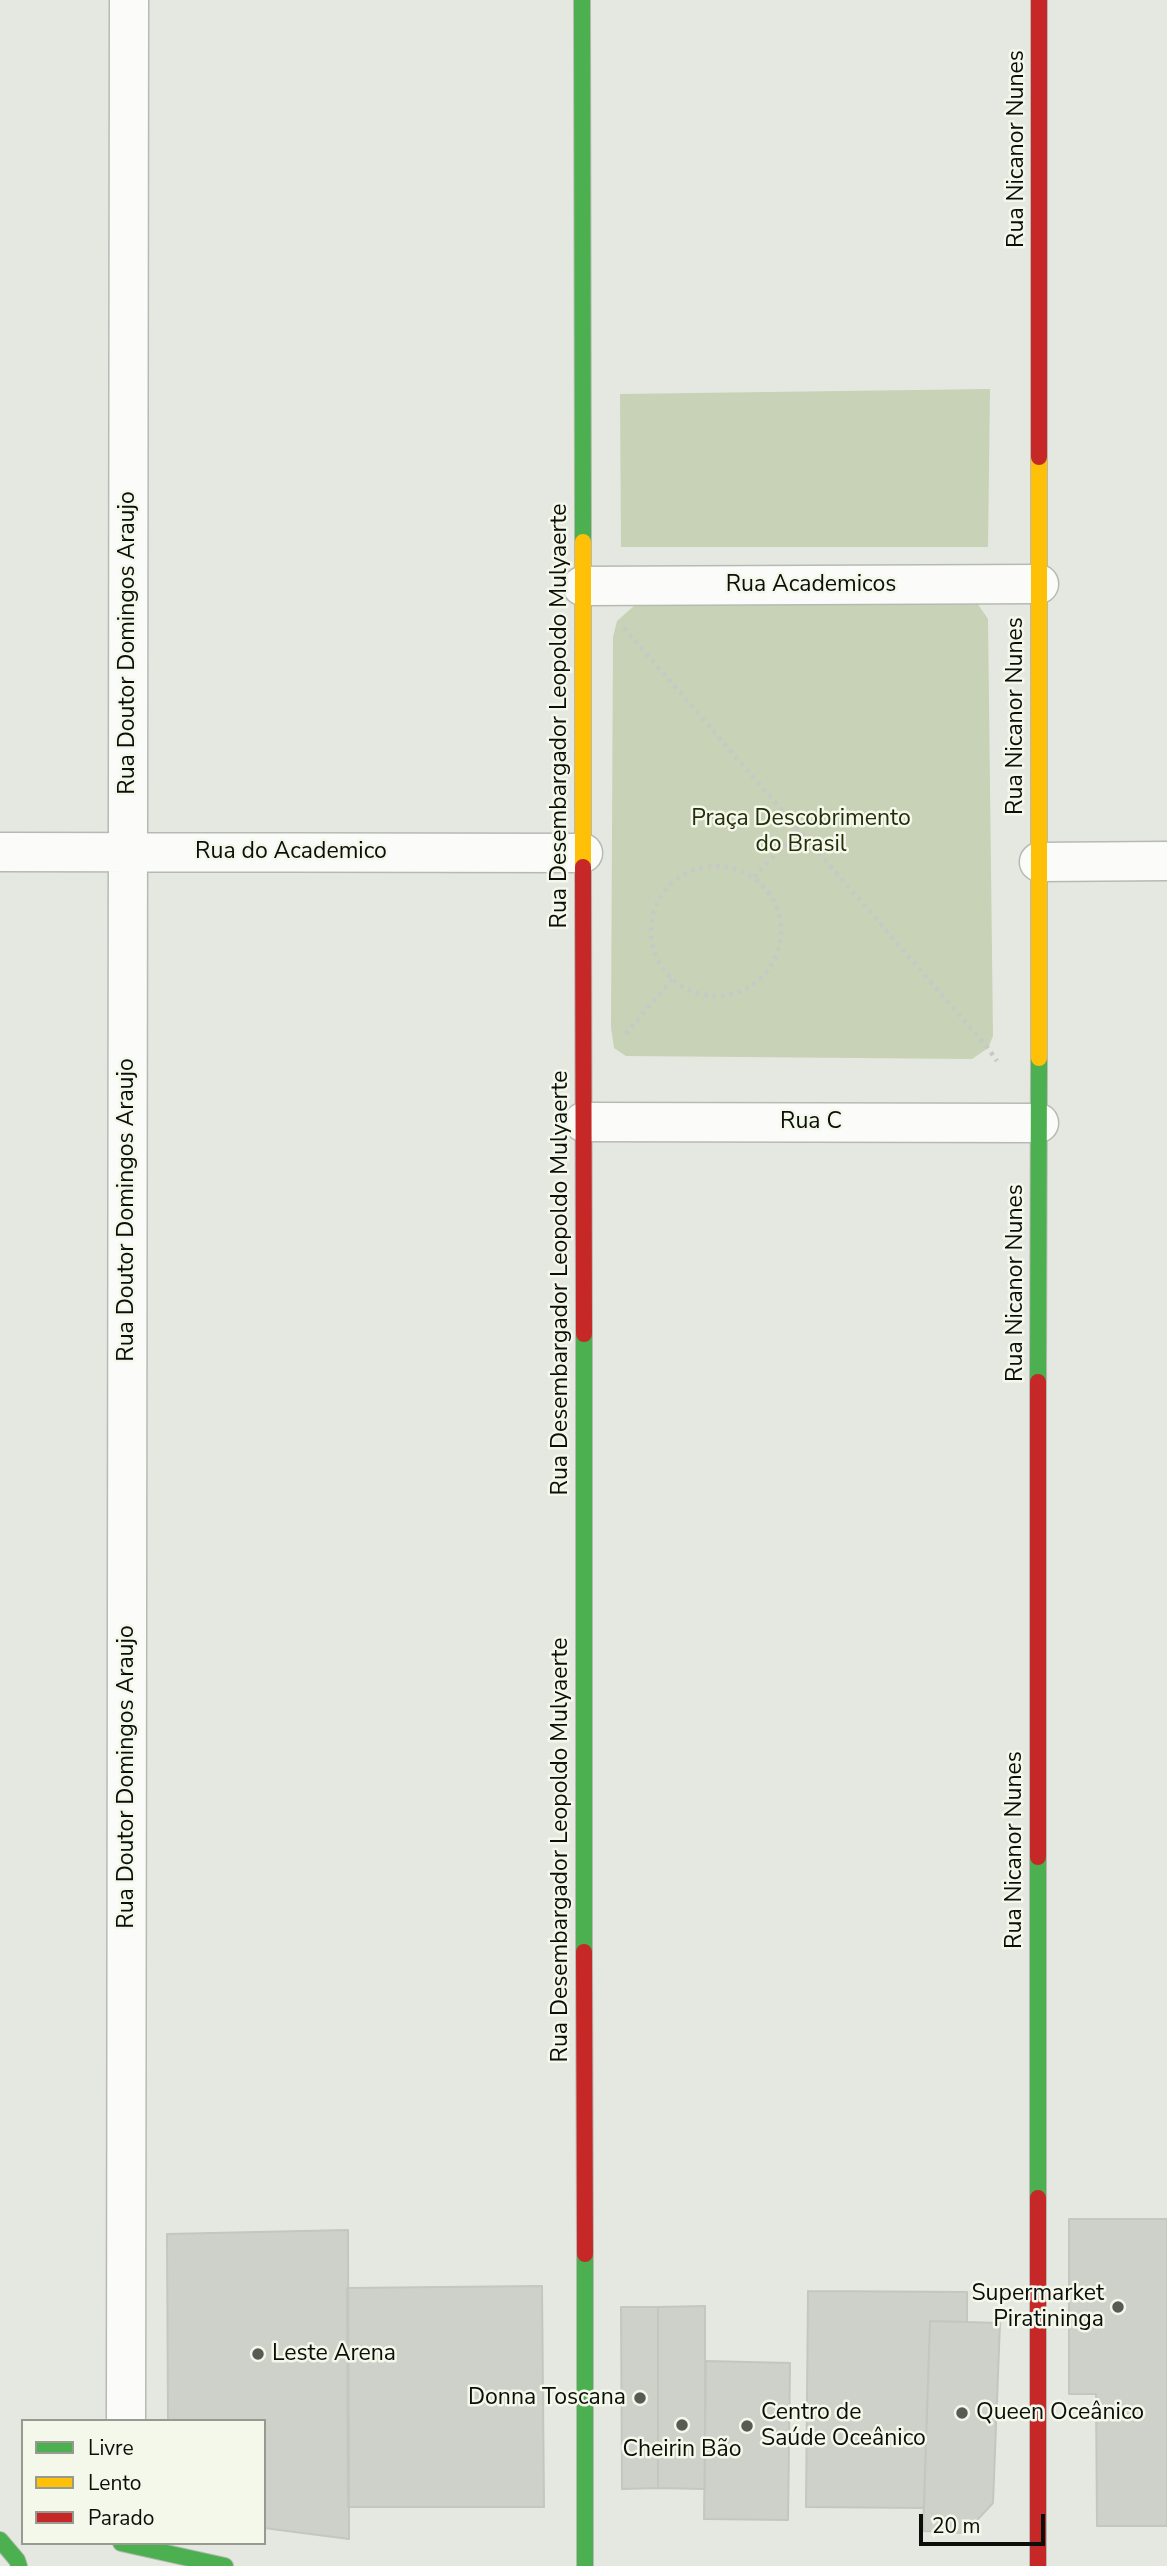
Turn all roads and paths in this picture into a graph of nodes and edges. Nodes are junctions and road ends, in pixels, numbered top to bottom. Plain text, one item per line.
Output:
1 (129, 0) edge
2 (582, 0) edge
3 (1039, 0) edge
4 (1039, 584) junction
5 (582, 586) junction
6 (799, 830) junction
7 (0, 852) edge
8 (128, 852) junction
9 (583, 853) junction
10 (1167, 861) edge
11 (1039, 862) junction
12 (754, 877) junction
13 (1003, 1069) dead end
14 (583, 1122) junction
15 (1039, 1123) junction
16 (126, 2419) edge
17 (0, 2540) edge
18 (129, 2545) edge
19 (19, 2566) edge
20 (225, 2566) edge
21 (585, 2566) edge
22 (1038, 2566) edge

1 - 8 street, Rua Doutor Domingos Araujo
2 - 5 street, Rua Desembargador Leopoldo Mulyaerte
3 - 4 street, Rua Nicanor Nunes
4 - 5 street, Rua Academicos
4 - 11 street, Rua Nicanor Nunes
5 - 6 path
5 - 9 street, Rua Desembargador Leopoldo Mulyaerte
6 - 12 path
6 - 13 path
7 - 8 street, Rua do Academico
8 - 9 street, Rua do Academico
8 - 16 street, Rua Doutor Domingos Araujo
9 - 14 street, Rua Desembargador Leopoldo Mulyaerte
10 - 11 street
11 - 15 street, Rua Nicanor Nunes
12 - 12 path
14 - 15 street, Rua C
14 - 21 street, Rua Desembargador Leopoldo Mulyaerte
15 - 22 street, Rua Nicanor Nunes
17 - 19 street
18 - 20 street

